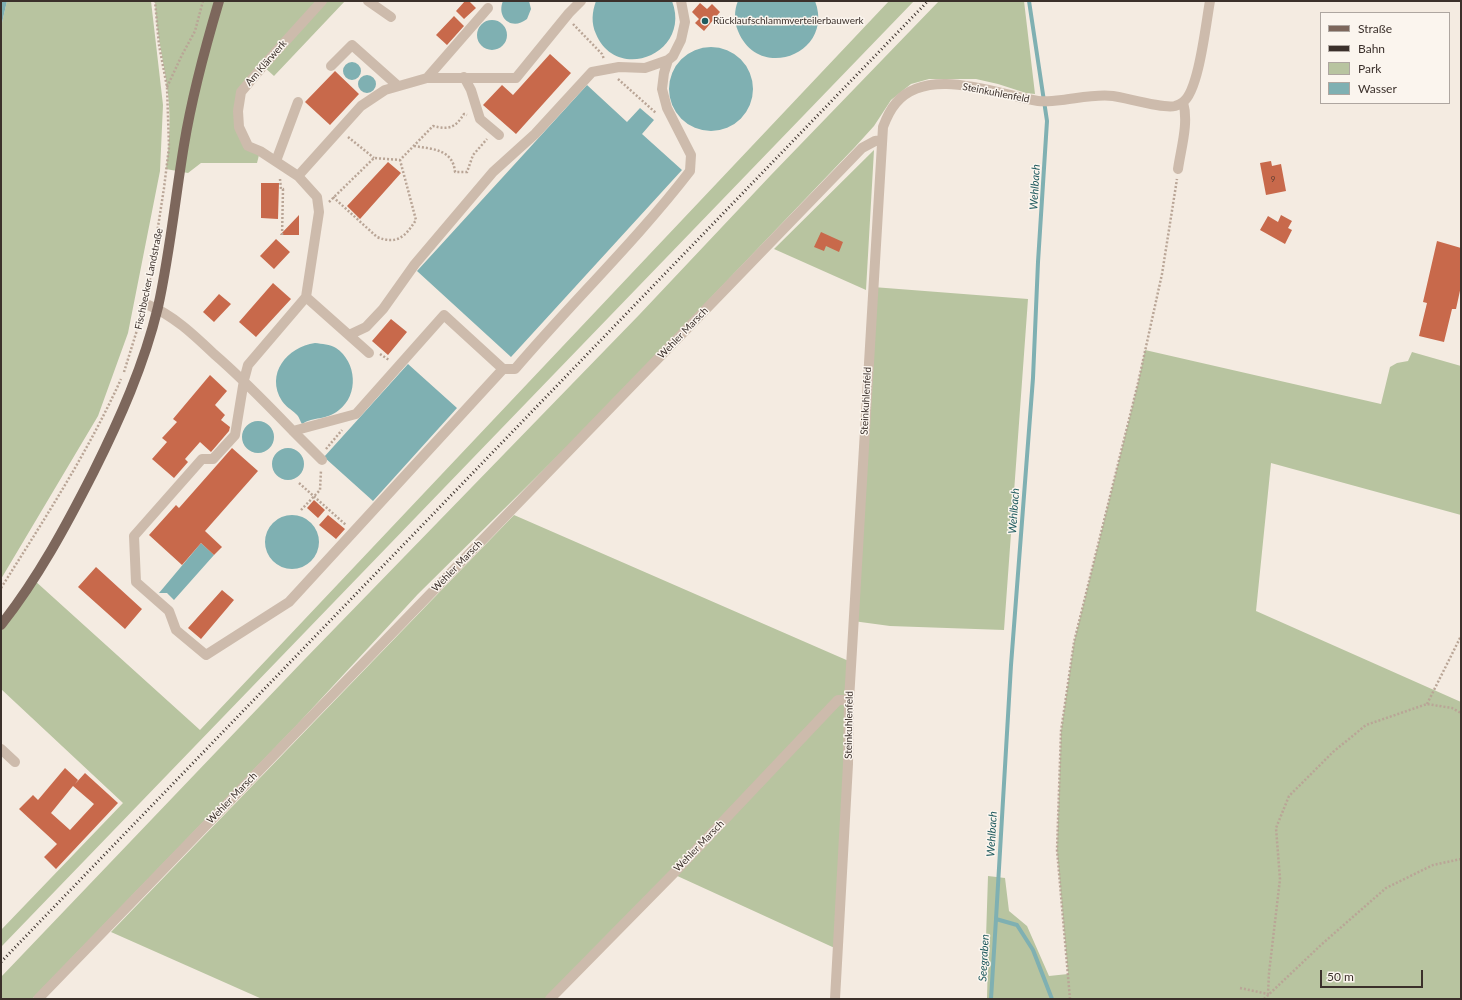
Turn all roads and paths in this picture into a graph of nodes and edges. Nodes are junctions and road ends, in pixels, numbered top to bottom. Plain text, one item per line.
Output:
1 (155, 1) edge
2 (204, 1) edge
3 (219, 1) edge
4 (322, 1) edge
5 (368, 1) edge
6 (581, 1) edge
7 (681, 1) edge
8 (1210, 1) edge
9 (488, 8) dead end
10 (391, 17) dead end
11 (668, 60) junction
12 (331, 66) dead end
13 (464, 77) junction
14 (427, 78) junction
15 (398, 86) junction
16 (167, 88) junction
17 (298, 102) dead end
18 (1183, 102) junction
19 (480, 119) junction
20 (340, 130) junction
21 (496, 133) joint
22 (882, 140) junction
23 (414, 146) junction
24 (374, 158) junction
25 (400, 160) junction
26 (278, 163) junction
27 (1178, 169) joint
28 (298, 176) junction
29 (334, 198) junction
30 (319, 212) junction
31 (282, 236) dead end
32 (306, 297) junction
33 (146, 304) junction
34 (157, 308) junction
35 (349, 336) junction
36 (369, 353) joint
37 (398, 367) junction
38 (503, 369) junction
39 (244, 380) junction
40 (356, 414) junction
41 (292, 431) junction
42 (321, 459) junction
43 (299, 483) dead end
44 (314, 496) junction
45 (301, 510) dead end
46 (354, 532) junction
47 (1, 588) edge
48 (1, 625) edge
49 (1461, 636) edge
50 (849, 700) junction
51 (1427, 704) junction
52 (1461, 713) edge
53 (1, 749) edge
54 (15, 762) dead end
55 (1461, 859) edge
56 (1240, 988) dead end
57 (1268, 994) junction
58 (38, 999) edge
59 (550, 999) edge
60 (835, 999) edge
61 (1070, 999) edge
62 (1264, 999) edge

1 - 16 path
2 - 16 path
3 - 34 main road, Fischbecker Landstraße
4 - 26 street, Am Klärwerk
5 - 10 street
6 - 13 street
7 - 11 street
8 - 18 street
9 - 14 street
11 - 35 street
11 - 38 street
12 - 15 street
13 - 14 street
13 - 19 street
14 - 15 street
15 - 20 street
16 - 33 path
17 - 26 street
18 - 22 street, Steinkuhlenfeld
18 - 27 street
19 - 21 street
19 - 23 path
20 - 24 path
20 - 28 street
21 - 23 path
22 - 50 street, Steinkuhlenfeld
22 - 58 street, Wehler Marsch
23 - 25 path
24 - 25 path
24 - 29 path
25 - 29 path
26 - 28 street, Am Klärwerk
26 - 31 path
27 - 61 path
28 - 30 street, Am Klärwerk
29 - 30 path
30 - 32 street
32 - 35 street
32 - 39 street
33 - 34 street
33 - 47 path
34 - 39 street
34 - 48 main road, Fischbecker Landstraße
35 - 36 street
36 - 37 path
37 - 38 street
37 - 40 street
38 - 46 street
39 - 41 street
39 - 46 street
40 - 41 street
40 - 42 path
41 - 42 street
42 - 44 path
43 - 44 path
44 - 45 path
44 - 46 path
49 - 51 path
50 - 59 street, Wehler Marsch
50 - 60 street, Steinkuhlenfeld
51 - 52 path
51 - 57 path
53 - 54 street
55 - 57 path
56 - 57 path
57 - 62 path

